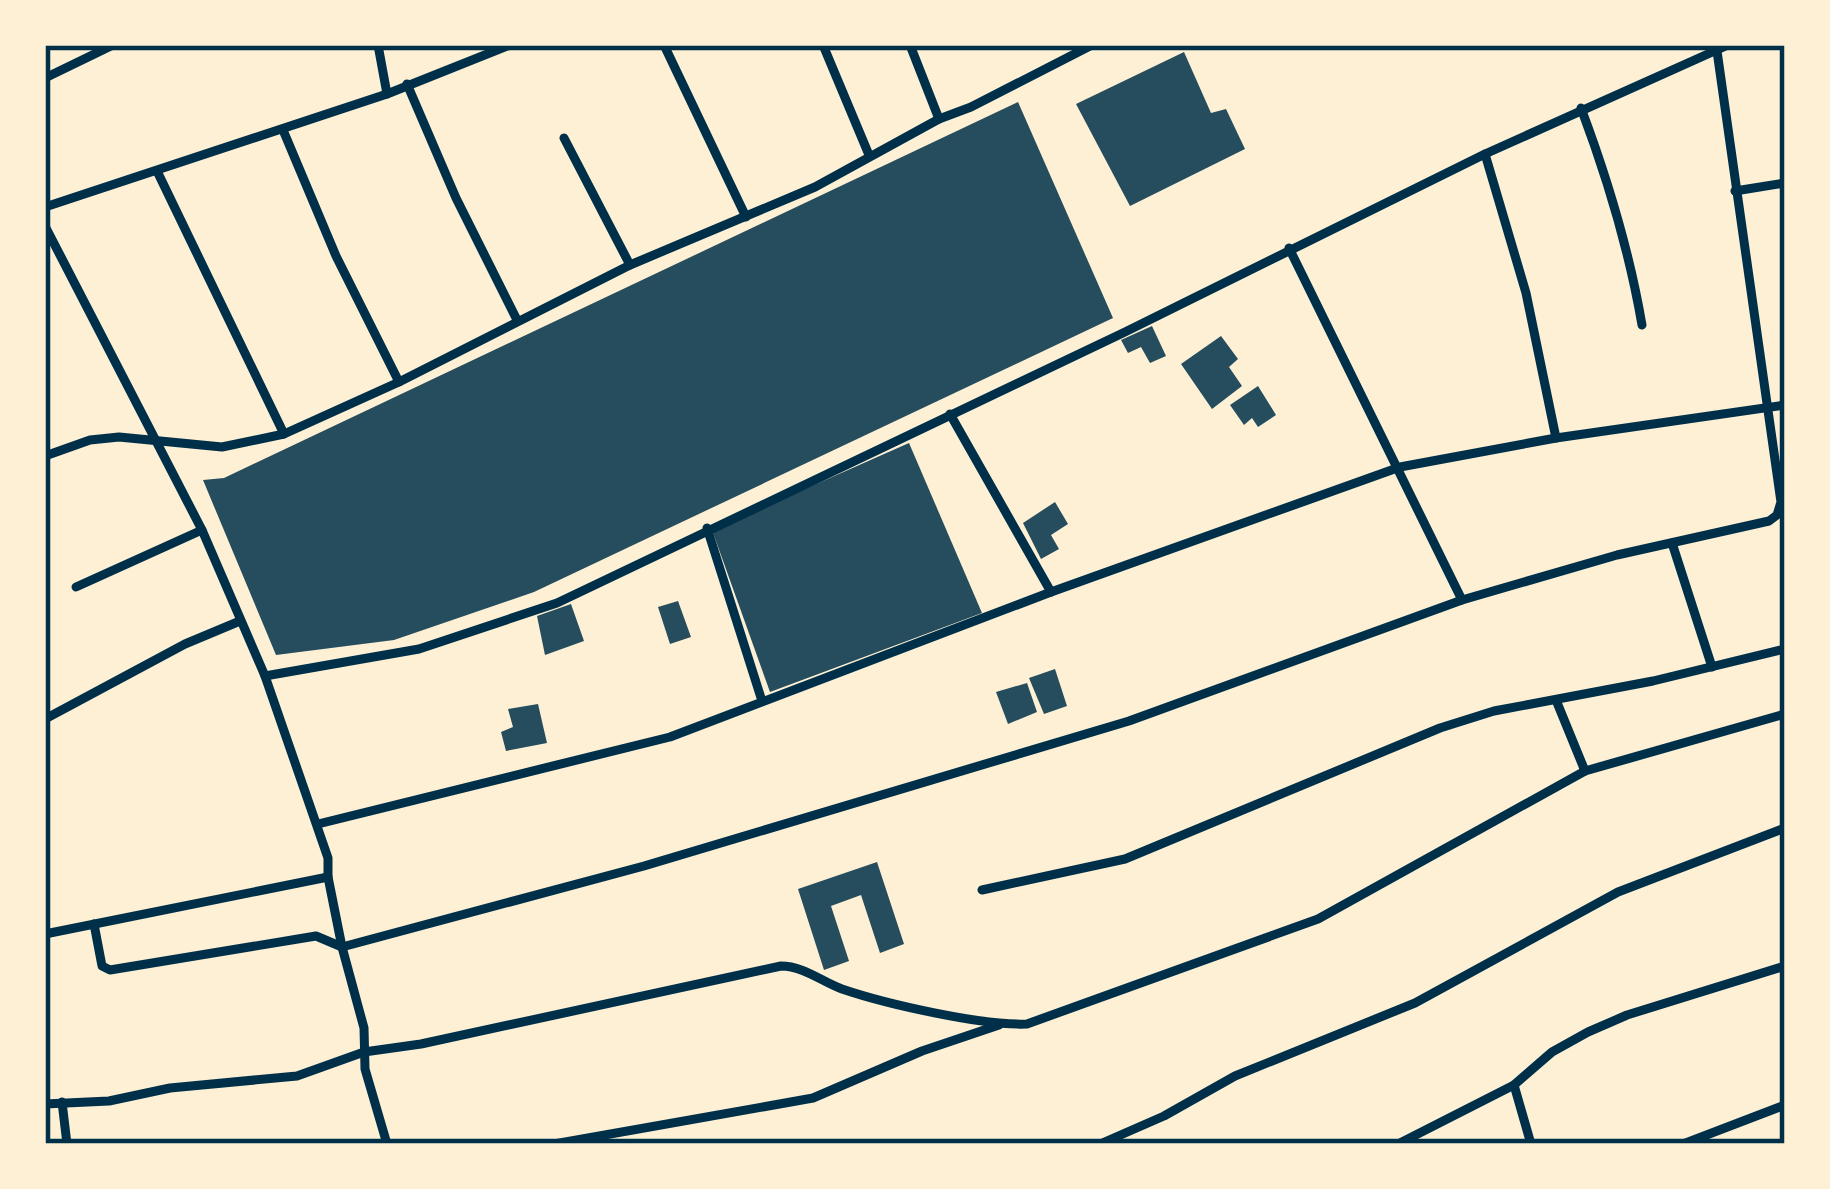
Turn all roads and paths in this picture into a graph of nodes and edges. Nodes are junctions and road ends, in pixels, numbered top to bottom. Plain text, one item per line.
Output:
1 (113, 45) edge
2 (378, 45) edge
3 (510, 45) edge
4 (664, 45) edge
5 (823, 45) edge
6 (910, 45) edge
7 (1093, 45) edge
8 (1728, 45) edge
9 (1717, 51) junction
10 (45, 78) edge
11 (407, 84) junction
12 (387, 94) junction
13 (1581, 108) junction
14 (940, 119) junction
15 (283, 130) junction
16 (564, 138) dead end
17 (1485, 154) junction
18 (869, 155) junction
19 (157, 171) junction
20 (1785, 183) edge
21 (1735, 191) junction
22 (45, 207) edge
23 (746, 217) junction
24 (45, 226) edge
25 (1289, 248) junction
26 (630, 265) junction
27 (517, 320) junction
28 (1642, 325) dead end
29 (398, 382) junction
30 (1785, 405) edge
31 (1768, 408) junction
32 (950, 414) junction
33 (284, 434) junction
34 (1556, 438) junction
35 (152, 439) junction
36 (45, 456) edge
37 (1400, 467) junction
38 (1783, 501) edge
39 (707, 529) junction
40 (202, 530) junction
41 (1672, 542) junction
42 (76, 587) dead end
43 (1051, 592) junction
44 (1462, 600) junction
45 (240, 621) junction
46 (1785, 649) edge
47 (1712, 667) junction
48 (265, 676) junction
49 (1556, 700) junction
50 (763, 701) junction
51 (1785, 714) edge
52 (45, 719) edge
53 (1585, 771) junction
54 (318, 824) junction
55 (1785, 828) edge
56 (328, 877) junction
57 (982, 890) dead end
58 (94, 924) junction
59 (45, 934) edge
60 (342, 947) junction
61 (1785, 966) edge
62 (1000, 1025) junction
63 (364, 1052) junction
64 (1514, 1085) junction
65 (62, 1102) junction
66 (45, 1104) edge
67 (1785, 1105) edge
68 (67, 1144) edge
69 (387, 1144) edge
70 (554, 1144) edge
71 (1100, 1144) edge
72 (1398, 1144) edge
73 (1531, 1144) edge
74 (1683, 1144) edge

1 - 10 street
2 - 12 street
3 - 11 street
4 - 23 street
5 - 18 street
6 - 14 street
7 - 14 street
8 - 9 street
9 - 13 street
9 - 21 street
11 - 12 street
11 - 27 street
12 - 15 street
13 - 17 street
13 - 28 street
14 - 18 street
15 - 19 street
15 - 29 street
16 - 26 street
17 - 25 street
17 - 34 street
18 - 23 street
19 - 22 street
19 - 33 street
20 - 21 street
21 - 31 street
23 - 26 street
24 - 35 street
25 - 32 street
25 - 37 street
26 - 27 street
27 - 29 street
29 - 33 street
30 - 31 street
31 - 34 street
31 - 38 street
32 - 39 street
32 - 43 street
33 - 35 street
34 - 37 street
35 - 36 street
35 - 40 street
37 - 43 street
37 - 44 street
38 - 41 street
39 - 48 street
39 - 50 street
40 - 42 street
40 - 45 street
41 - 44 street
41 - 47 street
43 - 50 street
44 - 60 street
45 - 48 street
45 - 52 street
46 - 47 street
47 - 49 street
48 - 54 street
49 - 53 street
49 - 57 street
50 - 54 street
51 - 53 street
53 - 62 street
54 - 56 street
55 - 71 street
56 - 58 street
56 - 60 street
58 - 59 street
58 - 60 street
60 - 63 street
61 - 64 street
62 - 63 street
62 - 70 street
63 - 65 street
63 - 69 street
64 - 72 street
64 - 73 street
65 - 66 street
65 - 68 street
67 - 74 street

